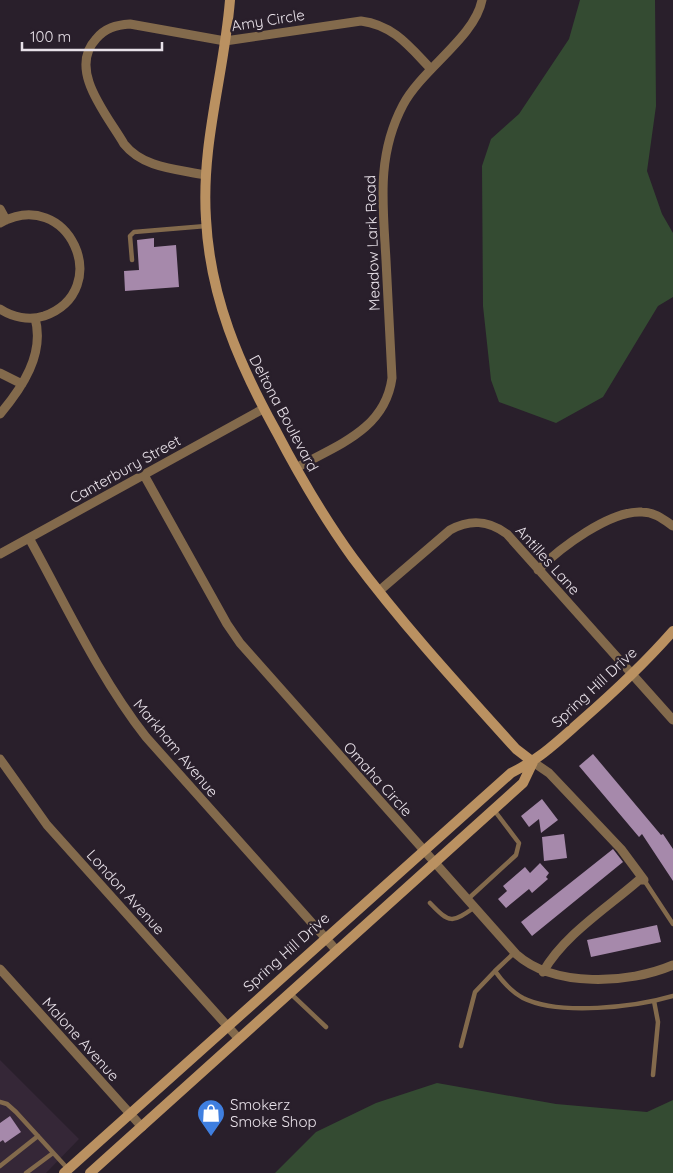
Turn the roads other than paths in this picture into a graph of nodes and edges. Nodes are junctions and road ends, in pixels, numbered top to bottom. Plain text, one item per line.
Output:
1 (230, 0) edge
2 (482, 0) edge
3 (225, 41) junction
4 (430, 68) junction
5 (205, 174) junction
6 (0, 209) edge
7 (3, 221) edge
8 (206, 226) junction
9 (132, 260) dead end
10 (0, 309) edge
11 (35, 318) junction
12 (0, 373) edge
13 (22, 384) junction
14 (264, 409) junction
15 (0, 414) edge
16 (296, 468) junction
17 (144, 475) junction
18 (673, 526) edge
19 (29, 538) junction
20 (0, 554) edge
21 (538, 570) junction
22 (379, 591) junction
23 (673, 631) edge
24 (632, 674) junction
25 (673, 720) edge
26 (0, 759) edge
27 (533, 762) junction
28 (494, 809) junction
29 (423, 850) junction
30 (435, 863) junction
31 (644, 880) junction
32 (468, 899) junction
33 (430, 903) dead end
34 (475, 907) junction
35 (673, 924) edge
36 (325, 938) junction
37 (337, 951) junction
38 (515, 952) junction
39 (673, 965) edge
40 (0, 969) edge
41 (495, 971) junction
42 (543, 972) junction
43 (290, 993) junction
44 (673, 996) edge
45 (654, 1001) junction
46 (227, 1025) junction
47 (326, 1027) dead end
48 (239, 1039) junction
49 (461, 1046) dead end
50 (653, 1075) dead end
51 (0, 1102) edge
52 (129, 1113) junction
53 (142, 1127) junction
54 (38, 1136) junction
55 (53, 1153) junction
56 (0, 1166) edge
57 (66, 1171) edge
58 (26, 1173) edge
59 (90, 1173) edge

1 - 3 main road, Deltona Boulevard
2 - 4 street, Meadow Lark Road
3 - 4 street, Amy Circle
3 - 5 main road, Deltona Boulevard
3 - 5 street, Amy Circle
4 - 16 street, Meadow Lark Road
5 - 8 main road, Deltona Boulevard
6 - 7 street
7 - 11 street
8 - 9 lane
8 - 14 main road, Deltona Boulevard
10 - 11 street
11 - 13 street
12 - 13 street
13 - 15 street
14 - 16 main road, Deltona Boulevard
14 - 17 street, Canterbury Street
16 - 22 main road, Deltona Boulevard
17 - 19 street, Canterbury Street
17 - 29 street, Omaha Circle
18 - 21 street
19 - 20 street, Canterbury Street
19 - 36 street, Markham Avenue
21 - 22 street, Antilles Lane
21 - 24 street, Antilles Lane
22 - 27 main road, Deltona Boulevard
23 - 24 main road, Spring Hill Drive
24 - 25 street, Antilles Lane
24 - 27 main road, Spring Hill Drive
26 - 46 street, London Avenue
27 - 28 main road, Spring Hill Drive
27 - 29 main road, Spring Hill Drive
27 - 31 street
28 - 30 main road, Spring Hill Drive
28 - 32 lane
29 - 30 street, Omaha Circle
29 - 36 main road, Spring Hill Drive
30 - 32 street, Omaha Circle
30 - 37 main road, Spring Hill Drive
31 - 35 lane
31 - 42 street
32 - 34 street, Omaha Circle
33 - 34 lane
34 - 38 street, Omaha Circle
36 - 37 street, Markham Avenue
36 - 46 main road, Spring Hill Drive
37 - 43 main road, Spring Hill Drive
38 - 41 lane
38 - 42 street, Omaha Circle
39 - 42 street, Omaha Circle
40 - 52 street, Malone Avenue
41 - 45 lane
41 - 49 lane
43 - 47 lane
43 - 48 main road, Spring Hill Drive
44 - 45 lane
45 - 50 lane
46 - 48 street, London Avenue
46 - 52 main road, Spring Hill Drive
48 - 53 main road, Spring Hill Drive
51 - 54 lane
52 - 53 street, Malone Avenue
52 - 57 main road, Spring Hill Drive
53 - 59 main road, Spring Hill Drive
54 - 55 lane
54 - 56 lane
55 - 57 lane
55 - 58 lane

